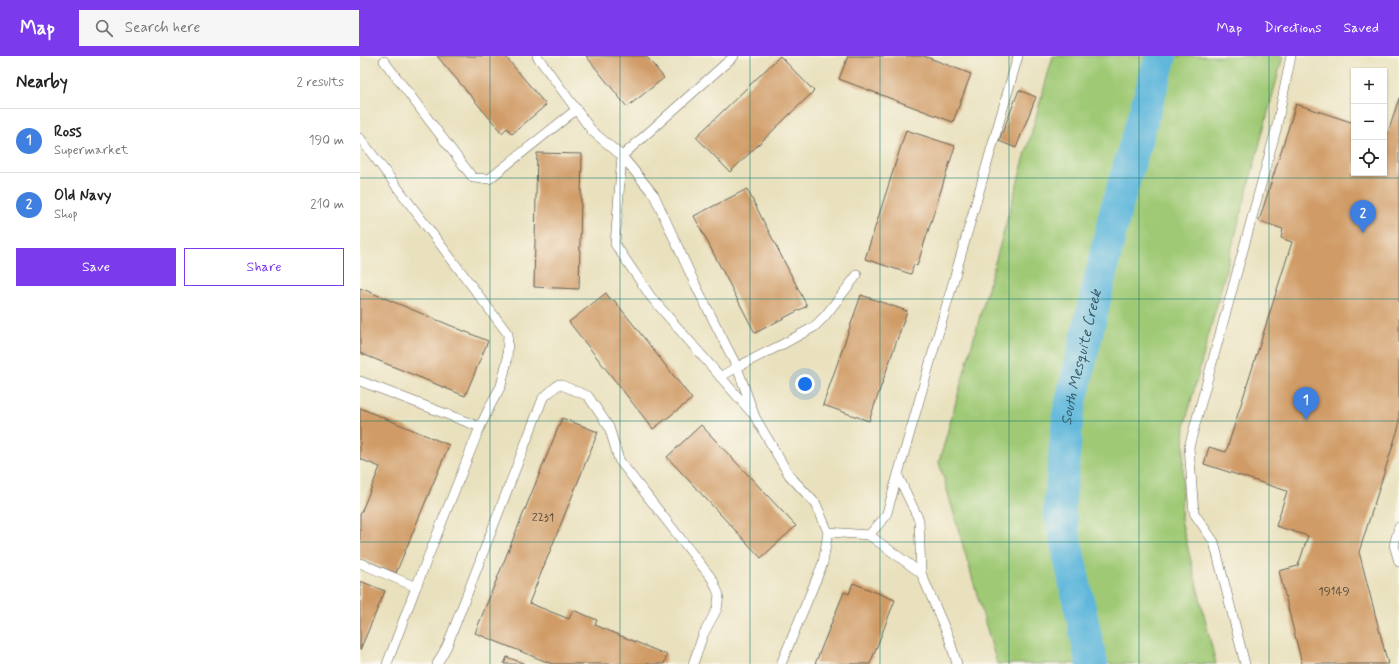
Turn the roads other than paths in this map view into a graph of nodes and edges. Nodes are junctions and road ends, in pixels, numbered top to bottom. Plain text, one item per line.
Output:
1 (537, 56) edge
2 (734, 56) edge
3 (1018, 56) edge
4 (1291, 56) edge
5 (384, 61) dead end
6 (577, 109) junction
7 (360, 138) edge
8 (622, 156) junction
9 (857, 274) dead end
10 (737, 367) junction
11 (720, 377) junction
12 (360, 381) edge
13 (755, 417) junction
14 (480, 427) junction
15 (898, 476) junction
16 (1399, 527) edge
17 (828, 532) junction
18 (869, 535) junction
19 (1396, 545) edge
20 (1399, 562) edge
21 (360, 563) edge
22 (921, 573) junction
23 (416, 587) junction
24 (387, 664) edge
25 (437, 664) edge
26 (693, 664) edge
27 (781, 664) edge
28 (957, 664) edge
29 (1245, 664) edge

1 - 6 lane
2 - 8 lane
3 - 15 lane
4 - 29 lane
5 - 6 lane
6 - 8 lane
7 - 14 lane
8 - 10 lane
8 - 11 lane
9 - 10 lane
10 - 11 lane
10 - 13 lane
11 - 13 lane
12 - 14 lane
13 - 17 lane
14 - 23 lane
15 - 18 lane
15 - 22 lane
16 - 19 lane
17 - 18 lane
17 - 27 lane
18 - 22 lane
19 - 20 lane
21 - 23 lane
22 - 28 lane
23 - 24 lane
25 - 26 lane

